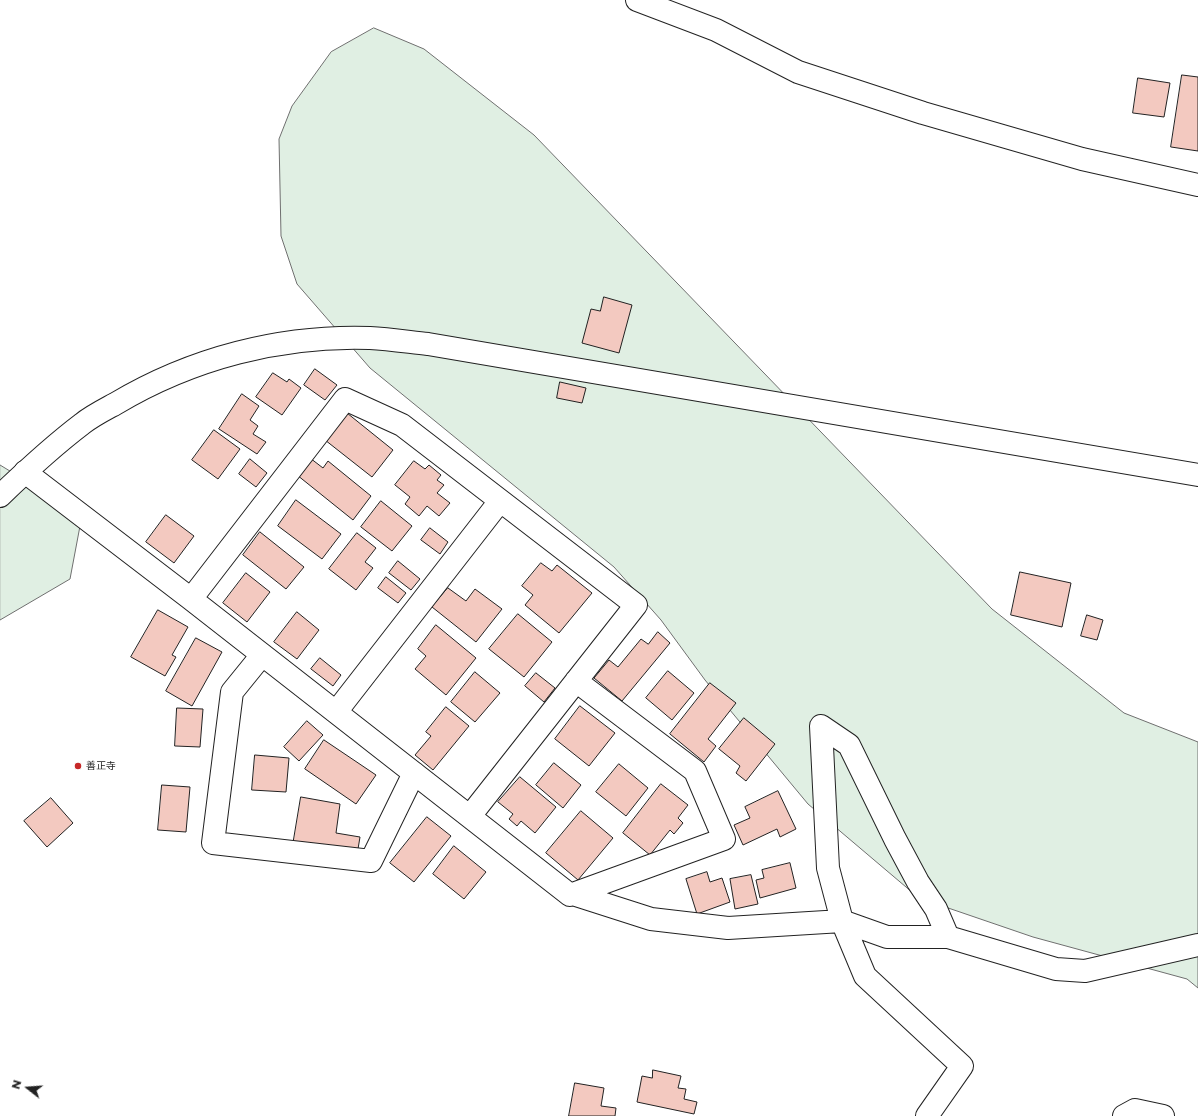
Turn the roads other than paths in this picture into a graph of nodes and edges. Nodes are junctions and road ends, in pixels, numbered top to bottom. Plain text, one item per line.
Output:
1 (637, 0) edge
2 (1198, 185) edge
3 (25, 472) junction
4 (1198, 475) edge
5 (0, 496) edge
6 (500, 501) junction
7 (191, 599) junction
8 (262, 655) junction
9 (576, 681) junction
10 (336, 712) junction
11 (414, 773) junction
12 (470, 816) junction
13 (573, 894) junction
14 (842, 921) junction
15 (948, 937) junction
16 (1198, 946) edge
17 (927, 1116) edge
18 (1124, 1116) edge
19 (1163, 1116) edge

1 - 2 street
3 - 4 street
3 - 5 street
3 - 7 street
6 - 7 street
6 - 9 street
6 - 10 street
7 - 8 street
8 - 10 street
8 - 11 street
9 - 12 street
9 - 13 street
10 - 11 street
11 - 12 street
12 - 13 street
13 - 14 street
14 - 15 street
14 - 15 street
14 - 17 street
15 - 16 street
18 - 19 street

